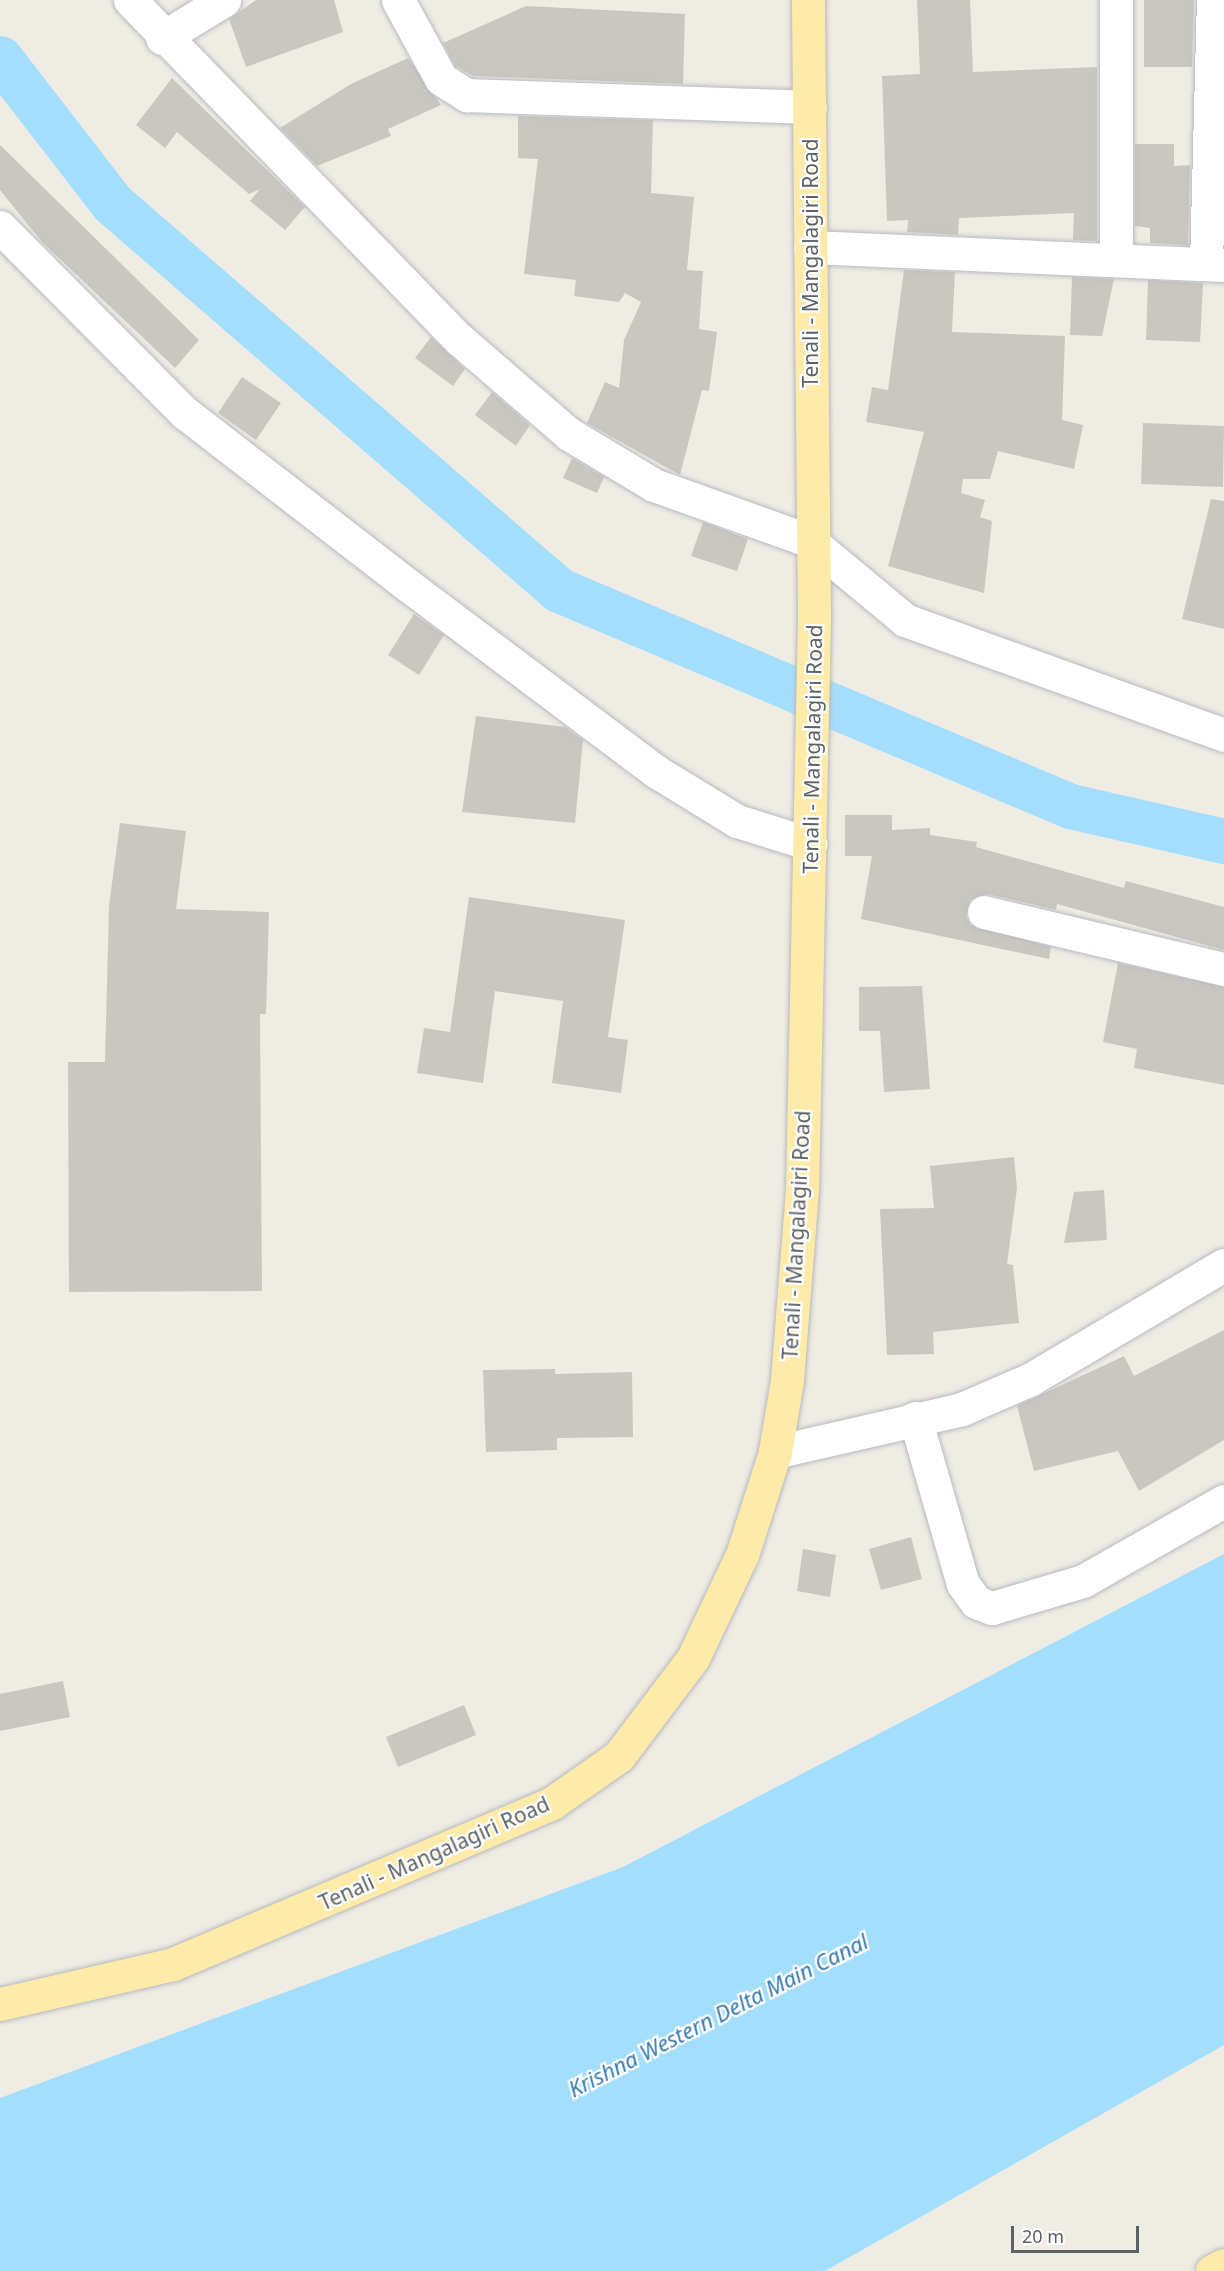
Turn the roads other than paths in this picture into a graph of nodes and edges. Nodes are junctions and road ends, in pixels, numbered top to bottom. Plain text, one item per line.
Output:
1 (130, 0) edge
2 (224, 0) edge
3 (398, 0) edge
4 (808, 0) edge
5 (1116, 0) edge
6 (1214, 0) edge
7 (162, 38) junction
8 (810, 107) junction
9 (0, 227) edge
10 (810, 247) junction
11 (1116, 260) junction
12 (1215, 264) edge
13 (810, 541) junction
14 (1224, 735) edge
15 (812, 834) junction
16 (984, 912) dead end
17 (1224, 969) edge
18 (1224, 1265) edge
19 (915, 1418) junction
20 (775, 1452) junction
21 (1224, 1501) edge
22 (0, 2004) edge
23 (1224, 2265) edge
24 (1212, 2271) edge

1 - 7 street
2 - 7 street
3 - 8 street
4 - 8 main road, Tenali - Mangalagiri Road
5 - 11 street
6 - 12 street
7 - 13 street
8 - 10 main road, Tenali - Mangalagiri Road
9 - 15 street
10 - 11 street
10 - 13 main road, Tenali - Mangalagiri Road
11 - 12 street
13 - 14 street
13 - 15 main road, Tenali - Mangalagiri Road
15 - 20 main road, Tenali - Mangalagiri Road
16 - 17 street
18 - 19 street
19 - 20 street
19 - 21 street
20 - 22 main road, Tenali - Mangalagiri Road
23 - 24 main road

